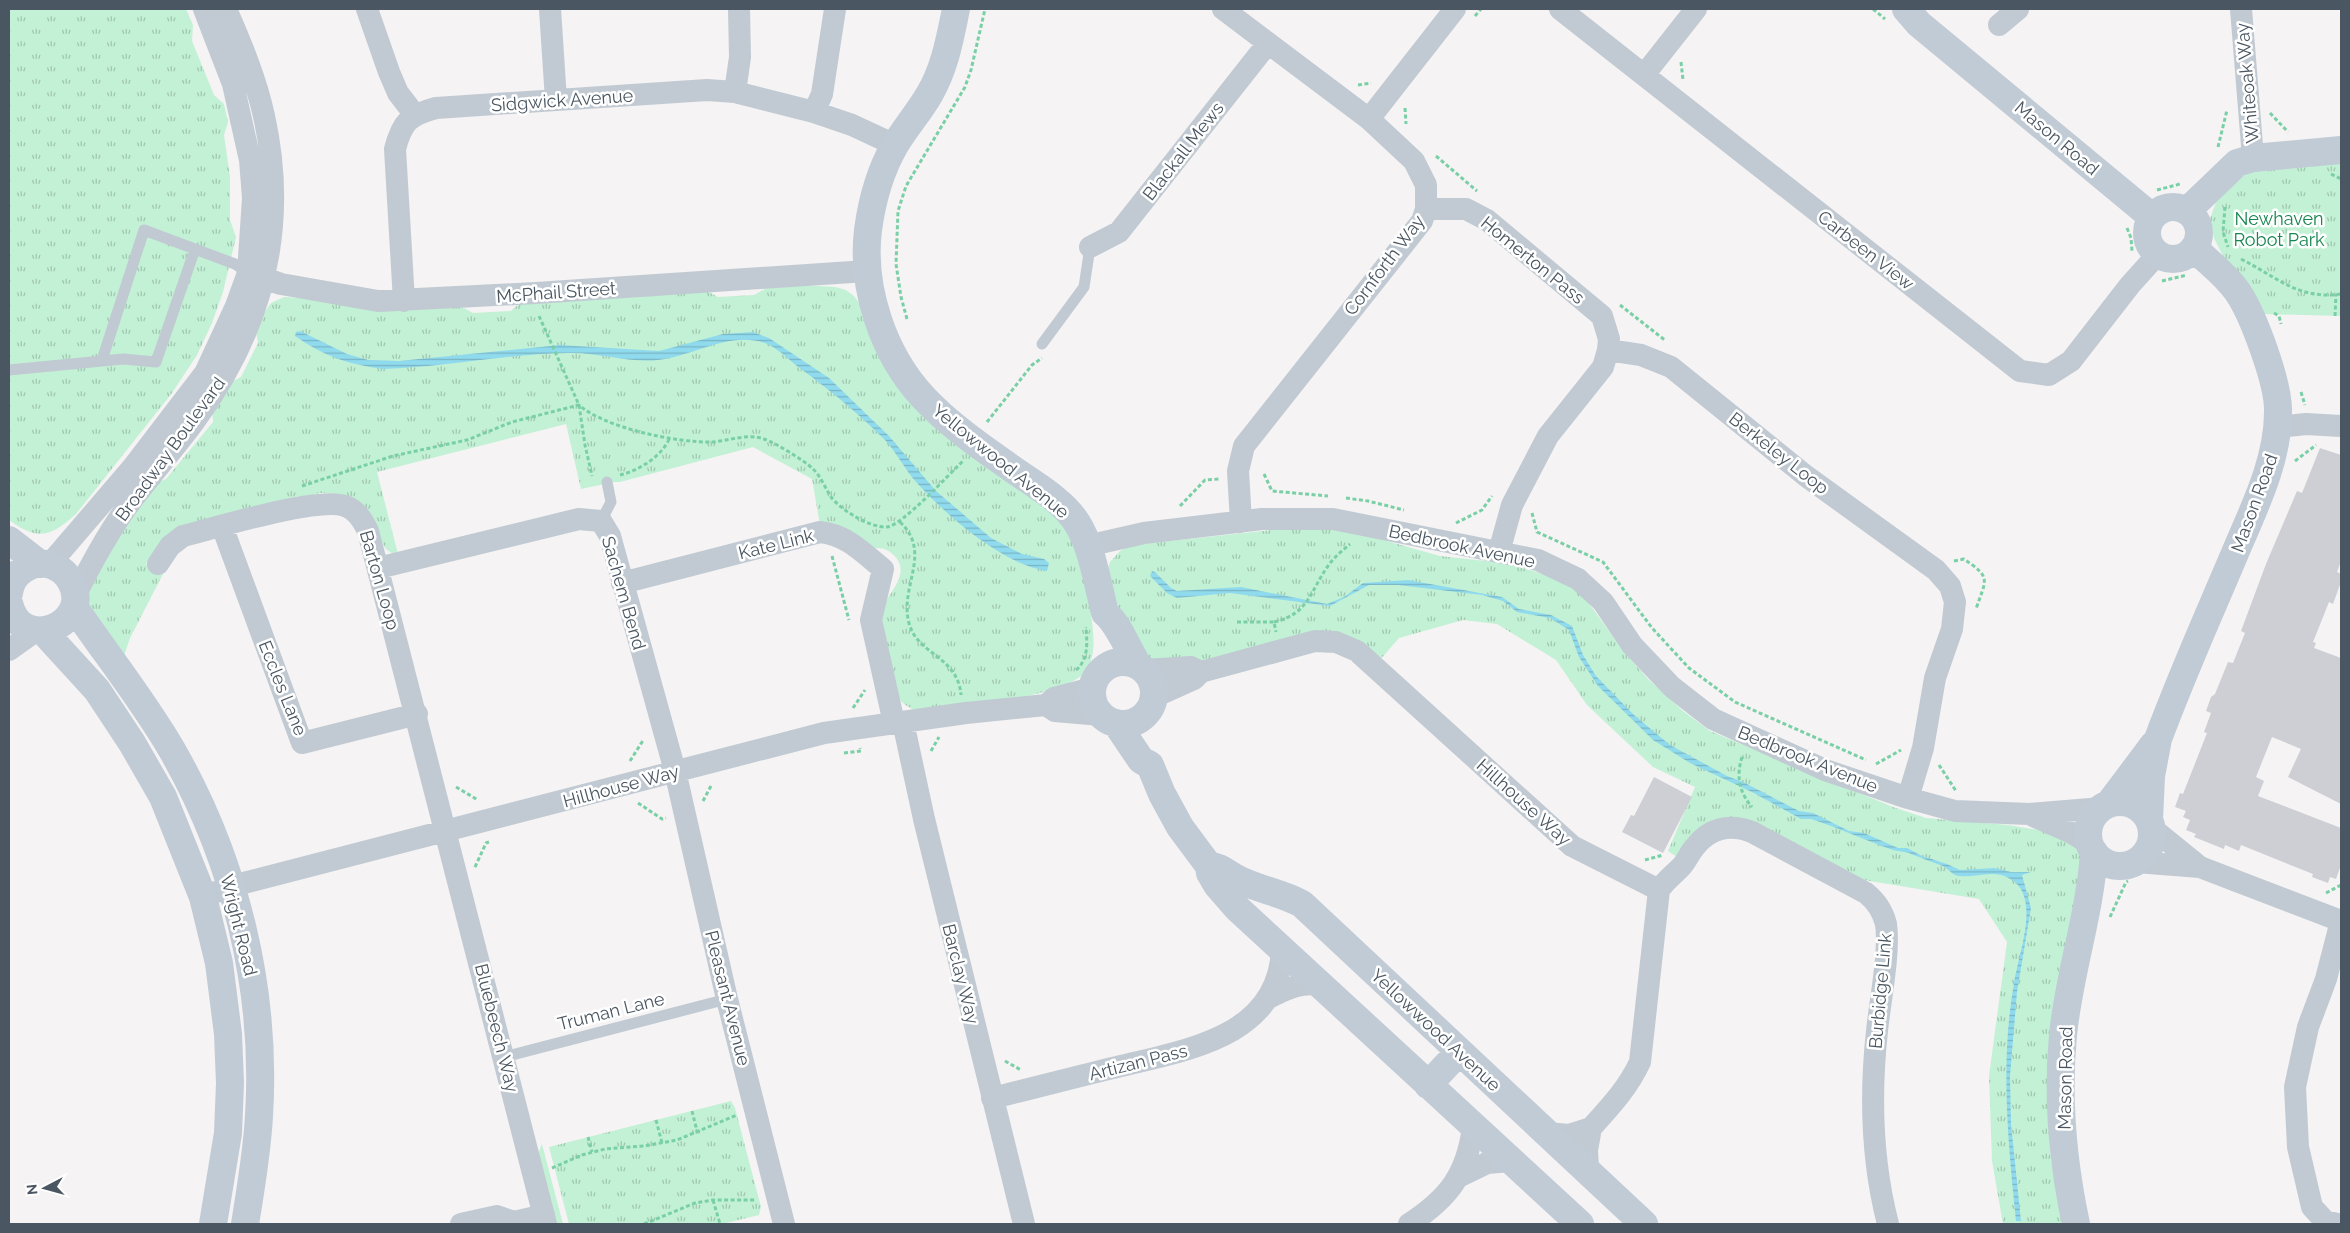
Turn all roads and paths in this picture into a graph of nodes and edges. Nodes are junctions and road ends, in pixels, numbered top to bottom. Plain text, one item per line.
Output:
1 (204, 9) edge
2 (226, 9) edge
3 (367, 9) edge
4 (550, 9) edge
5 (738, 9) edge
6 (835, 9) edge
7 (956, 9) edge
8 (985, 9) edge
9 (1223, 9) edge
10 (1455, 9) edge
11 (1560, 9) edge
12 (1696, 9) edge
13 (1906, 9) edge
14 (1924, 9) edge
15 (2018, 9) edge
16 (2241, 9) edge
17 (1999, 25) dead end
18 (1268, 43) junction
19 (1666, 47) junction
20 (1963, 58) junction
21 (1644, 75) junction
22 (1683, 87) dead end
23 (735, 92) junction
24 (556, 100) junction
25 (2229, 104) dead end
26 (814, 112) junction
27 (2268, 112) dead end
28 (414, 115) junction
29 (1368, 119) junction
30 (2290, 135) dead end
31 (895, 145) junction
32 (2214, 153) dead end
33 (2253, 158) junction
34 (2336, 162) edge
35 (2341, 179) edge
36 (2185, 182) dead end
37 (2154, 189) dead end
38 (2226, 205) dead end
39 (1426, 209) junction
40 (2187, 211) junction
41 (2152, 217) junction
42 (1090, 247) joint
43 (195, 248) junction
44 (2229, 249) dead end
45 (2158, 254) junction
46 (2239, 258) dead end
47 (2193, 261) junction
48 (867, 271) junction
49 (256, 276) junction
50 (2157, 283) dead end
51 (2336, 294) junction
52 (2341, 294) edge
53 (1614, 300) dead end
54 (404, 301) junction
55 (539, 316) dead end
56 (2335, 316) dead end
57 (907, 319) dead end
58 (1043, 342) joint
59 (1668, 343) dead end
60 (1608, 350) junction
61 (102, 360) junction
62 (9, 370) edge
63 (579, 405) junction
64 (987, 422) dead end
65 (2341, 426) edge
66 (2278, 427) junction
67 (670, 437) junction
68 (965, 458) dead end
69 (1264, 474) dead end
70 (1238, 478) junction
71 (610, 479) joint
72 (594, 482) dead end
73 (300, 490) dead end
74 (1333, 497) dead end
75 (1342, 498) dead end
76 (1514, 500) junction
77 (1172, 507) dead end
78 (1412, 512) dead end
79 (601, 521) junction
80 (1447, 521) dead end
81 (900, 522) junction
82 (1240, 522) junction
83 (222, 526) junction
84 (827, 533) junction
85 (9, 540) edge
86 (1350, 544) dead end
87 (1087, 546) junction
88 (1499, 552) junction
89 (45, 564) junction
90 (158, 564) dead end
91 (1945, 564) dead end
92 (378, 568) junction
93 (622, 583) junction
94 (9, 588) edge
95 (9, 593) edge
96 (74, 601) junction
97 (9, 602) edge
98 (1973, 618) dead end
99 (1095, 620) junction
100 (850, 622) dead end
101 (1274, 622) dead end
102 (40, 631) junction
103 (9, 650) edge
104 (1141, 668) junction
105 (1201, 672) junction
106 (1090, 677) junction
107 (867, 688) dead end
108 (970, 695) dead end
109 (961, 696) junction
110 (952, 697) dead end
111 (1046, 706) junction
112 (1149, 707) junction
113 (416, 714) junction
114 (935, 717) junction
115 (1108, 719) junction
116 (898, 723) junction
117 (641, 729) dead end
118 (856, 729) junction
119 (2158, 739) junction
120 (834, 754) dead end
121 (929, 754) dead end
122 (1930, 756) junction
123 (1742, 757) dead end
124 (1150, 766) junction
125 (675, 772) junction
126 (712, 783) dead end
127 (1957, 791) dead end
128 (636, 793) junction
129 (1908, 798) junction
130 (629, 805) dead end
131 (2105, 806) junction
132 (1752, 807) dead end
133 (684, 812) junction
134 (2030, 814) junction
135 (2150, 824) junction
136 (446, 831) junction
137 (2092, 848) junction
138 (1209, 866) junction
139 (2200, 867) junction
140 (2132, 869) junction
141 (2341, 885) edge
142 (232, 886) junction
143 (1659, 890) junction
144 (2322, 895) dead end
145 (203, 897) junction
146 (2110, 918) dead end
147 (2341, 921) edge
148 (2083, 933) junction
149 (1282, 950) junction
150 (1319, 985) junction
151 (1270, 997) junction
152 (728, 999) junction
153 (1459, 1052) junction
154 (504, 1057) junction
155 (1001, 1058) dead end
156 (1428, 1085) junction
157 (1034, 1088) junction
158 (992, 1098) junction
159 (692, 1111) dead end
160 (740, 1113) dead end
161 (656, 1120) dead end
162 (1473, 1126) junction
163 (1591, 1128) junction
164 (697, 1131) junction
165 (1546, 1133) junction
166 (588, 1137) dead end
167 (662, 1143) junction
168 (592, 1152) junction
169 (1511, 1161) junction
170 (552, 1168) dead end
171 (1588, 1171) junction
172 (1460, 1176) junction
173 (713, 1200) junction
174 (762, 1200) dead end
175 (545, 1220) edge
176 (513, 1223) edge
177 (213, 1224) edge
178 (245, 1224) edge
179 (460, 1224) edge
180 (646, 1224) edge
181 (720, 1224) edge
182 (784, 1224) edge
183 (1024, 1224) edge
184 (1409, 1224) edge
185 (1580, 1224) edge
186 (1644, 1224) edge
187 (1888, 1224) edge
188 (2076, 1224) edge
189 (2337, 1224) edge

1 - 49 street, Broadway Boulevard
2 - 49 street, Broadway Boulevard
3 - 28 street
4 - 24 street
5 - 23 street
6 - 26 street
7 - 31 street, Yellowwood Avenue
8 - 57 path
9 - 18 street, Cornforth Way
10 - 29 street
11 - 21 street, Carbeen View
12 - 19 street
13 - 20 street, Mason Road
14 - 20 street, Mason Road
15 - 17 street
16 - 33 street, Whiteoak Way
18 - 29 street, Cornforth Way
18 - 42 street, Blackall Mews
19 - 21 street
19 - 22 path
20 - 41 street, Mason Road
21 - 45 street, Carbeen View
23 - 24 street, Sidgwick Avenue
23 - 26 street, Sidgwick Avenue
24 - 28 street, Sidgwick Avenue
25 - 32 path
26 - 31 street, Sidgwick Avenue
27 - 30 path
28 - 54 street
29 - 39 street, Cornforth Way
31 - 48 street, Yellowwood Avenue
33 - 34 street
33 - 40 street
34 - 35 path
36 - 37 path
38 - 44 path
39 - 60 street, Homerton Pass
39 - 70 street, Cornforth Way
40 - 41 street
40 - 47 street
41 - 45 street
42 - 58 lane
43 - 49 lane
43 - 61 lane
43 - 61 lane
45 - 47 street
46 - 51 path
47 - 50 path
47 - 66 street, Mason Road
48 - 54 street, McPhail Street
48 - 87 street, Yellowwood Avenue
49 - 54 street, McPhail Street
49 - 89 street, Broadway Boulevard
49 - 96 street, Broadway Boulevard
51 - 52 path
51 - 56 path
53 - 59 path
55 - 63 path
58 - 64 path
60 - 76 street
60 - 122 street, Berkeley Loop
61 - 62 lane
63 - 67 path
63 - 72 path
63 - 73 path
65 - 66 street
66 - 119 street, Mason Road
67 - 71 path
67 - 81 path
68 - 81 path
69 - 74 path
70 - 77 path
70 - 82 street, Cornforth Way
71 - 79 lane
75 - 78 path
76 - 80 path
76 - 88 street
76 - 122 path
79 - 92 street, Sachem Bend
79 - 93 street, Sachem Bend
81 - 109 path
82 - 87 street, Bedbrook Avenue
82 - 88 street, Bedbrook Avenue
83 - 90 street, Barton Loop
83 - 92 street, Barton Loop
83 - 113 street, Eccles Lane
84 - 93 street, Kate Link
84 - 100 path
84 - 116 street, Kate Link
85 - 89 street
86 - 101 path
87 - 99 street, Yellowwood Avenue
88 - 129 street, Bedbrook Avenue
89 - 94 street
89 - 96 street, Wright Road
91 - 98 path
92 - 113 street, Barton Loop
93 - 125 street, Sachem Bend
94 - 95 street
96 - 102 street
96 - 142 street, Wright Road
97 - 102 street
99 - 104 street, Yellowwood Avenue
99 - 106 path
99 - 106 street, Yellowwood Avenue
102 - 103 street
102 - 145 street, Wright Road
104 - 105 street, Hillhouse Way
104 - 106 street
104 - 112 street
105 - 112 street, Hillhouse Way
105 - 143 street, Hillhouse Way
106 - 111 street, Hillhouse Way
106 - 115 street
107 - 118 path
108 - 109 path
109 - 110 path
111 - 114 street, Hillhouse Way
111 - 115 street, Hillhouse Way
112 - 115 street
112 - 124 street
113 - 136 street, Barton Loop
114 - 116 street, Hillhouse Way
114 - 121 path
115 - 124 street
116 - 118 street, Hillhouse Way
116 - 158 street, Barclay Way
117 - 128 path
118 - 120 path
118 - 125 street, Hillhouse Way
119 - 131 street, Mason Road
119 - 135 street, Mason Road
122 - 127 path
122 - 129 street, Berkeley Loop
123 - 132 path
124 - 138 street
125 - 128 street, Hillhouse Way
125 - 133 street, Pleasant Avenue
126 - 133 path
128 - 130 path
128 - 133 path
128 - 136 street, Hillhouse Way
129 - 134 street, Bedbrook Avenue
131 - 134 street, Bedbrook Avenue
131 - 135 street
131 - 137 street
133 - 152 street, Pleasant Avenue
134 - 137 street, Bedbrook Avenue
135 - 139 street
135 - 140 street
136 - 142 street, Hillhouse Way
136 - 154 street, Bluebeech Way
137 - 140 street
137 - 148 street, Mason Road
138 - 149 street
138 - 153 street, Yellowwood Avenue
139 - 140 street
139 - 147 street
140 - 146 path
140 - 148 street, Mason Road
141 - 144 path
142 - 145 street, Hillhouse Way
142 - 178 street, Wright Road
143 - 163 street
143 - 187 street, Burbidge Link
145 - 177 street, Wright Road
147 - 189 street
148 - 188 street, Mason Road
149 - 150 street
149 - 151 street, Artizan Pass
150 - 151 street, Artizan Pass
150 - 156 street
151 - 157 street, Artizan Pass
152 - 154 lane, Truman Lane
152 - 182 street, Pleasant Avenue
153 - 156 street
153 - 165 street, Yellowwood Avenue
154 - 175 street, Bluebeech Way
155 - 157 path
156 - 162 street
157 - 158 street, Artizan Pass
158 - 183 street, Barclay Way
159 - 164 path
160 - 164 path
161 - 167 path
162 - 169 street
162 - 172 street
163 - 165 street
163 - 171 street
164 - 167 path
165 - 171 street, Yellowwood Avenue
166 - 168 path
167 - 168 path
168 - 170 path
169 - 172 street
169 - 185 street
171 - 186 street, Yellowwood Avenue
172 - 184 street
173 - 174 path
173 - 180 path
173 - 181 path
175 - 176 street
176 - 179 street

